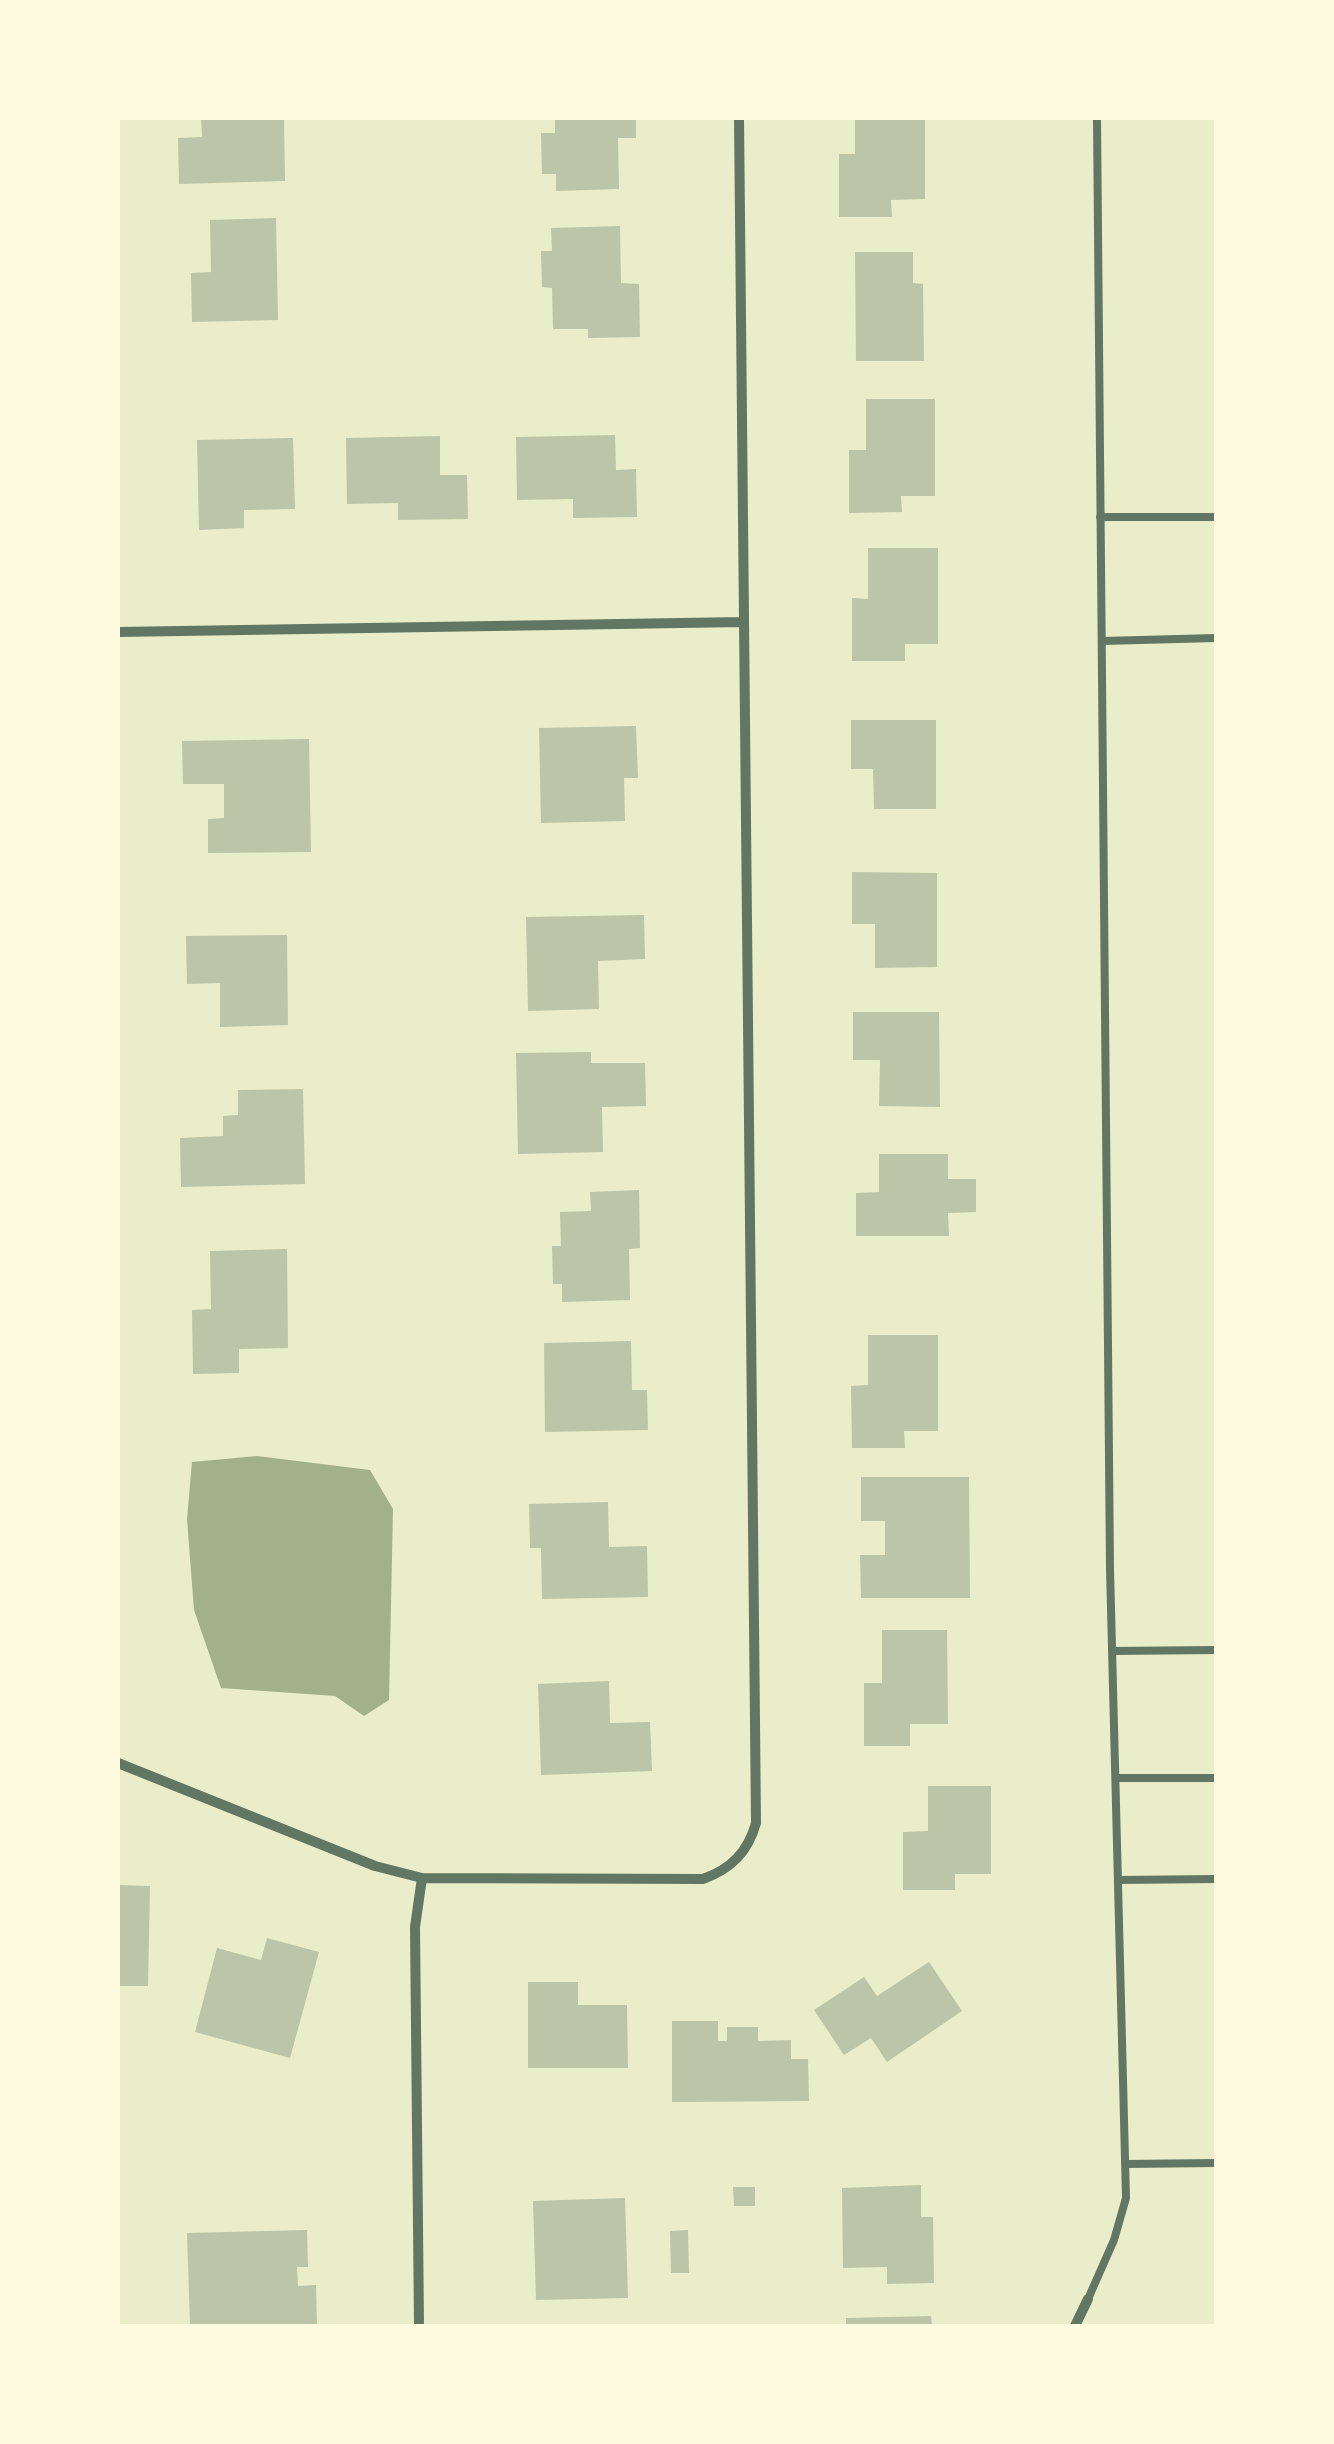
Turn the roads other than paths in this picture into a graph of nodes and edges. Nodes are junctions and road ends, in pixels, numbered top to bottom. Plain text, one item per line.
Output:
1 (739, 118) edge
2 (1097, 118) edge
3 (1100, 517) junction
4 (1216, 517) edge
5 (743, 622) junction
6 (118, 632) edge
7 (1216, 638) edge
8 (1102, 641) junction
9 (1216, 1650) edge
10 (1112, 1651) junction
11 (118, 1763) edge
12 (1117, 1778) junction
13 (1216, 1778) edge
14 (422, 1878) junction
15 (1216, 1879) edge
16 (1120, 1880) junction
17 (1126, 2164) junction
18 (1216, 2164) edge
19 (1088, 2298) joint
20 (419, 2326) edge
21 (1075, 2326) edge

1 - 5 street
2 - 3 lane
3 - 4 lane
3 - 8 lane
5 - 6 street
5 - 14 street
7 - 8 lane
8 - 10 lane
9 - 10 lane
10 - 12 lane
11 - 14 street
12 - 13 lane
12 - 16 lane
14 - 20 street
15 - 16 lane
16 - 17 lane
17 - 18 lane
17 - 19 lane
19 - 21 street

